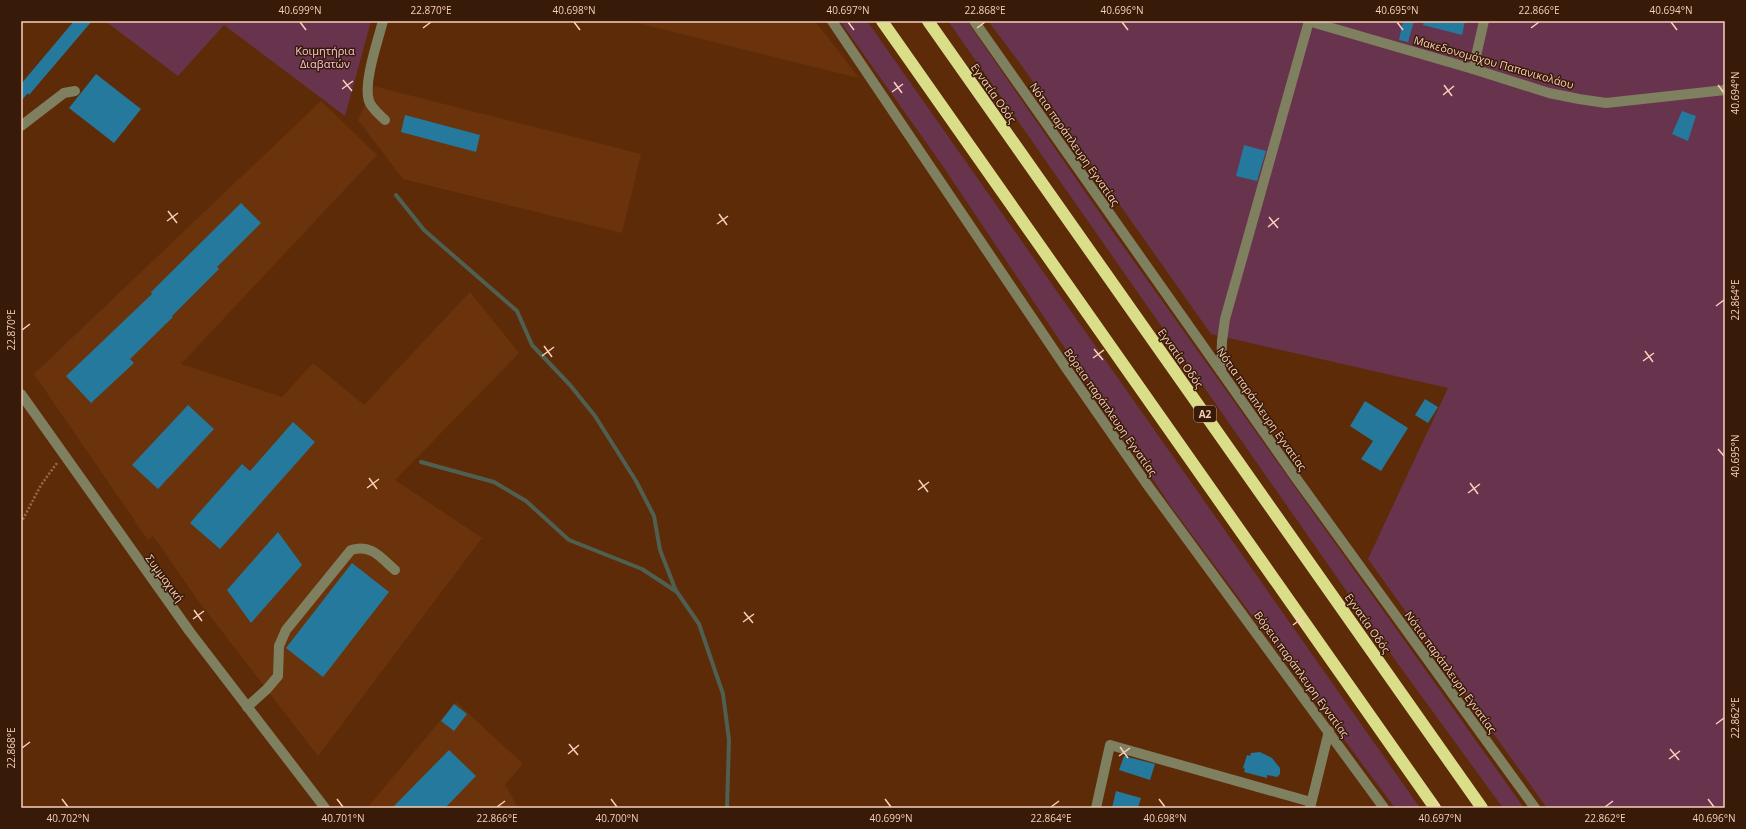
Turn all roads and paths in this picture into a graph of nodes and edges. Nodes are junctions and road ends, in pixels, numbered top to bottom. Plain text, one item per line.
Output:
1 (383, 21) edge
2 (832, 21) edge
3 (882, 21) edge
4 (928, 21) edge
5 (974, 21) edge
6 (1309, 21) edge
7 (1484, 21) edge
8 (1473, 69) junction
9 (1725, 90) edge
10 (75, 91) dead end
11 (385, 120) dead end
12 (21, 126) edge
13 (1221, 371) junction
14 (21, 394) edge
15 (63, 454) junction
16 (21, 524) edge
17 (395, 570) dead end
18 (247, 707) junction
19 (1329, 731) junction
20 (1310, 805) edge
21 (326, 808) edge
22 (1096, 808) edge
23 (1384, 808) edge
24 (1434, 808) edge
25 (1482, 808) edge
26 (1535, 808) edge

1 - 11 street
2 - 19 street, Βόρεια παράπλευρη Εγνατίας
3 - 24 highway
4 - 25 highway, Εγνατία Οδός / Α2
5 - 13 street, Νότια παράπλευρη Εγνατίας
6 - 8 street, Μακεδονομάχου Παπανικολάου
6 - 13 street
7 - 8 street
8 - 9 street, Μακεδονομάχου Παπανικολάου
10 - 12 street
13 - 26 street, Νότια παράπλευρη Εγνατίας
14 - 15 street, Συμμαχική
15 - 16 path
15 - 18 street, Συμμαχική
17 - 18 street
18 - 21 street, Συμμαχική
19 - 20 street
19 - 23 street, Βόρεια παράπλευρη Εγνατίας
20 - 22 street

